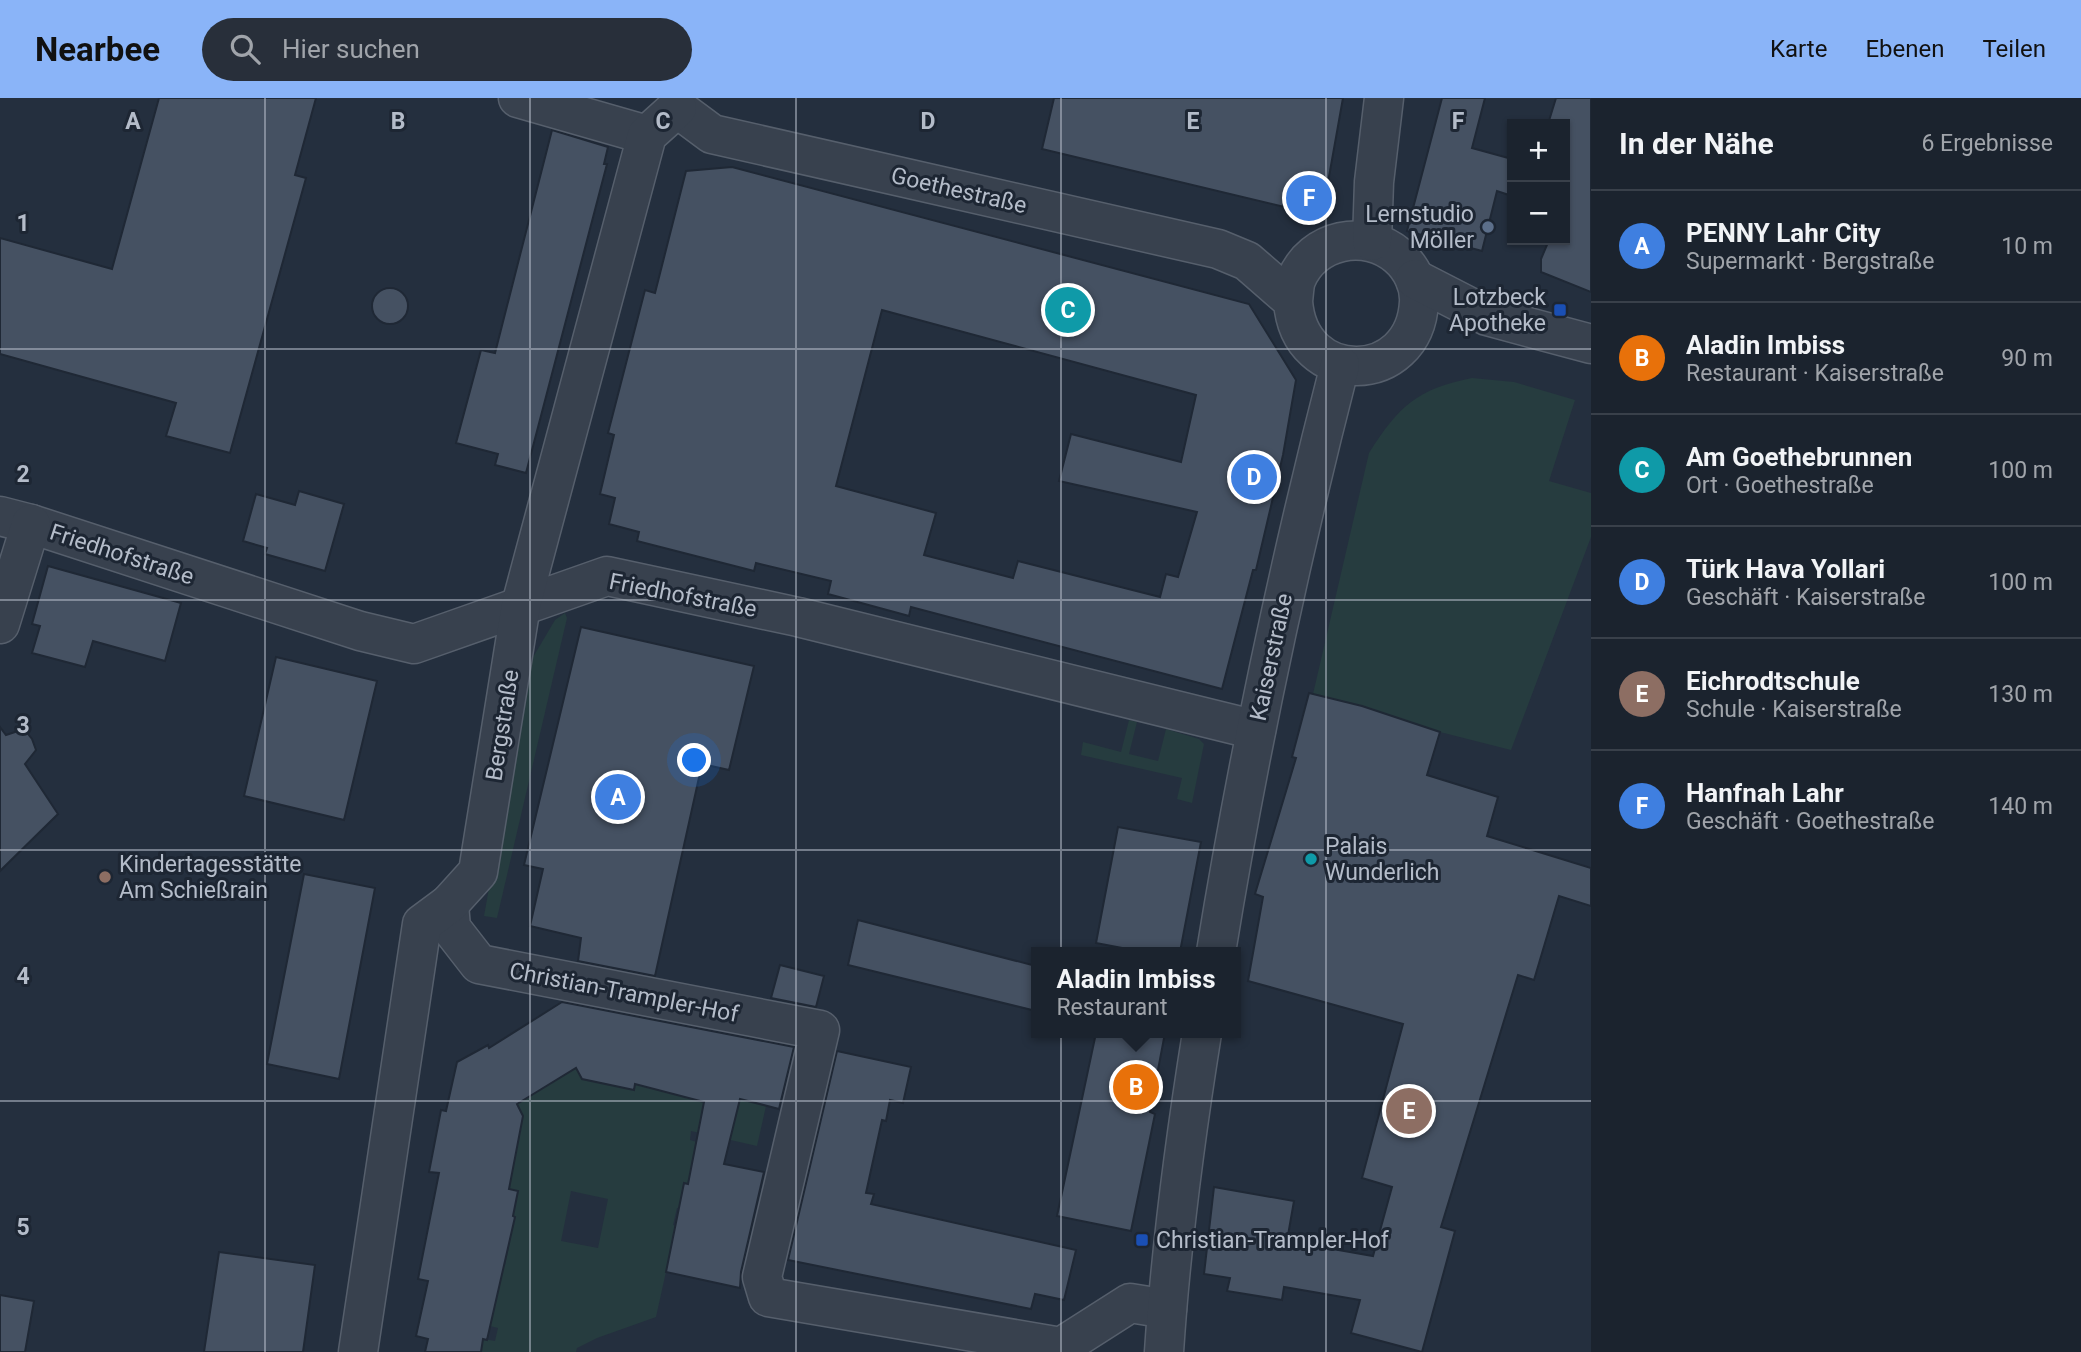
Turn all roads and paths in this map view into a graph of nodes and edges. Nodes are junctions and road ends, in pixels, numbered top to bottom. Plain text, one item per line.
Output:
1 (518, 98) edge
2 (1384, 98) edge
3 (676, 103) edge
4 (647, 135) junction
5 (1371, 241) junction
6 (1247, 261) junction
7 (1308, 262) junction
8 (1415, 279) junction
9 (1293, 301) junction
10 (1487, 316) junction
11 (1413, 332) junction
12 (1591, 344) edge
13 (1340, 365) junction
14 (15, 520) edge
15 (521, 605) junction
16 (0, 624) edge
17 (1256, 730) junction
18 (449, 904) junction
19 (1217, 947) edge
20 (1201, 1038) edge
21 (1167, 1309) junction
22 (358, 1352) edge
23 (1164, 1352) edge

1 - 4 street
2 - 5 street
3 - 4 street
3 - 6 street, Goethestraße
4 - 15 street, Bergstraße
5 - 7 street
5 - 8 street
6 - 7 street, Goethestraße
6 - 9 street, Goethestraße
7 - 9 street
8 - 10 street
8 - 11 street
9 - 13 street
10 - 11 street
10 - 12 street
11 - 13 street
13 - 17 street, Kaiserstraße
14 - 15 street, Friedhofstraße
14 - 16 street
15 - 17 street, Friedhofstraße
15 - 18 street, Bergstraße
17 - 19 street, Kaiserstraße
18 - 21 street, Christian-Trampler-Hof
18 - 22 street, Bergstraße
20 - 21 street
21 - 23 street

